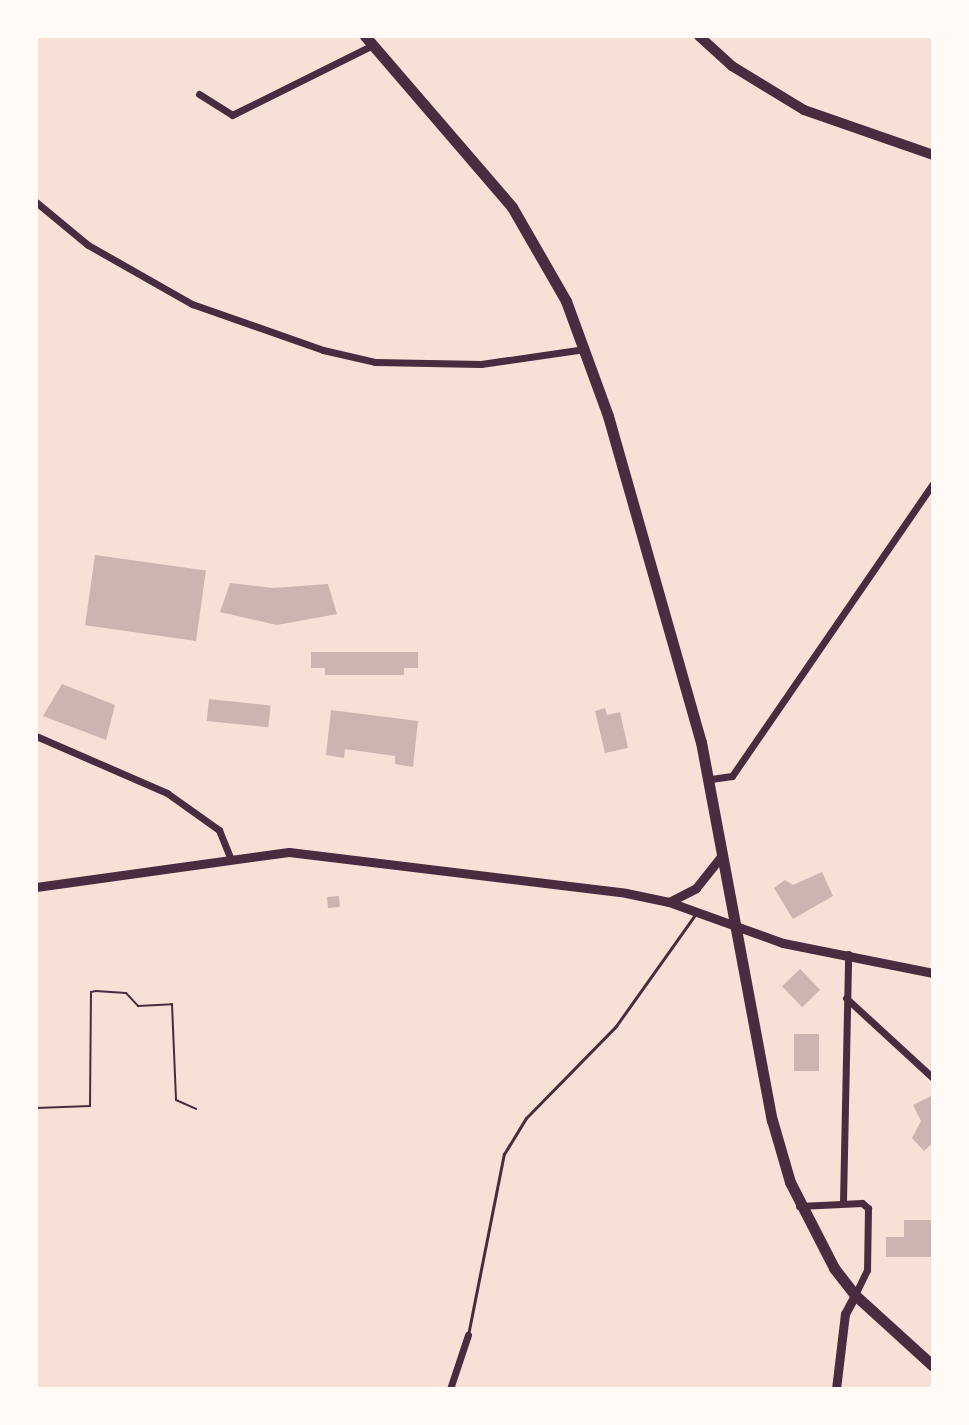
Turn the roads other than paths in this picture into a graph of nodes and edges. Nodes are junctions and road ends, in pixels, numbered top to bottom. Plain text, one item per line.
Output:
1 (699, 36) edge
2 (369, 40) edge
3 (199, 94) dead end
4 (933, 155) edge
5 (36, 202) edge
6 (585, 349) junction
7 (933, 484) edge
8 (36, 736) edge
9 (711, 779) junction
10 (725, 851) junction
11 (230, 857) junction
12 (36, 887) edge
13 (669, 902) junction
14 (697, 912) junction
15 (738, 928) junction
16 (848, 954) junction
17 (933, 973) edge
18 (846, 998) junction
19 (933, 1078) edge
20 (843, 1202) junction
21 (799, 1206) junction
22 (855, 1295) junction
23 (468, 1335) joint
24 (933, 1366) edge
25 (450, 1389) edge
26 (836, 1389) edge

1 - 4 main road
2 - 3 street
2 - 6 main road
5 - 6 street
6 - 9 main road
7 - 9 street
8 - 11 street
9 - 10 main road
10 - 13 street
10 - 15 main road
11 - 12 street
11 - 13 street
13 - 14 street
14 - 15 street
14 - 23 lane
15 - 16 street
15 - 21 main road
16 - 17 street
16 - 18 street
18 - 19 street
18 - 20 street
20 - 21 street
20 - 22 street
21 - 22 main road
22 - 24 main road
22 - 26 street
23 - 25 street

